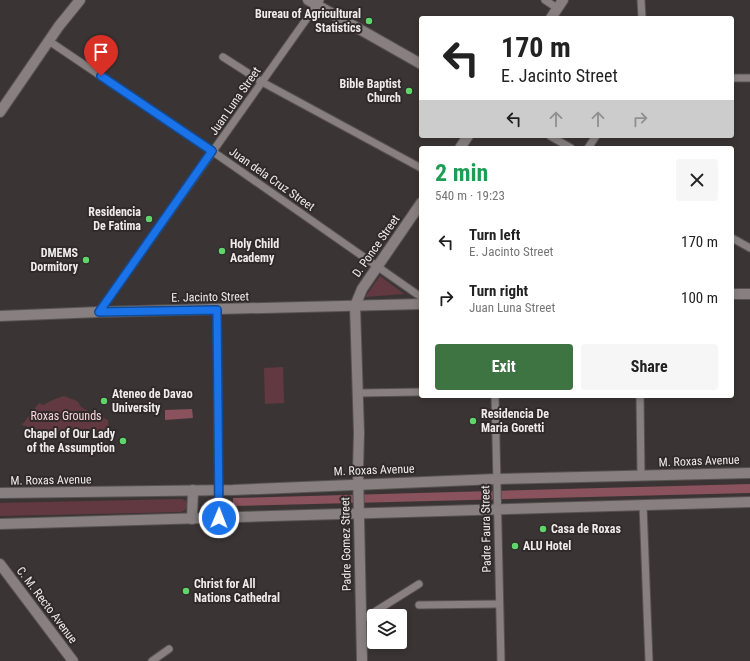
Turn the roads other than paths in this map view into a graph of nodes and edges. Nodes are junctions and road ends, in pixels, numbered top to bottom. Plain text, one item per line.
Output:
1 (74, 0) edge
2 (80, 0) edge
3 (545, 0) edge
4 (641, 0) edge
5 (315, 2) edge
6 (560, 4) edge
7 (552, 16) edge
8 (642, 16) edge
9 (59, 26) junction
10 (49, 41) junction
11 (223, 57) dead end
12 (419, 63) edge
13 (734, 78) edge
14 (750, 78) edge
15 (262, 82) junction
16 (0, 112) edge
17 (554, 138) edge
18 (568, 146) edge
19 (212, 151) junction
20 (419, 167) edge
21 (419, 206) edge
22 (734, 239) edge
23 (750, 248) edge
24 (377, 266) junction
25 (734, 294) edge
26 (750, 294) edge
27 (419, 296) edge
28 (419, 304) edge
29 (356, 306) junction
30 (217, 310) junction
31 (99, 312) junction
32 (0, 316) edge
33 (419, 392) edge
34 (358, 393) junction
35 (495, 398) edge
36 (640, 398) edge
37 (750, 473) edge
38 (641, 476) junction
39 (496, 479) junction
40 (193, 490) junction
41 (219, 490) junction
42 (0, 493) edge
43 (358, 493) junction
44 (750, 502) edge
45 (497, 505) junction
46 (643, 505) junction
47 (359, 514) junction
48 (219, 518) junction
49 (192, 519) junction
50 (0, 524) edge
51 (0, 564) edge
52 (419, 584) dead end
53 (419, 604) dead end
54 (499, 604) junction
55 (360, 621) junction
56 (169, 649) dead end
57 (73, 661) edge
58 (152, 661) edge
59 (362, 661) edge
60 (501, 661) edge
61 (649, 661) edge

1 - 9 main road
2 - 9 main road
3 - 6 street
4 - 8 street
5 - 12 main road
5 - 15 street, Juan Luna Street
6 - 7 main road
9 - 10 main road
10 - 16 main road
10 - 19 street, Juan dela Cruz Street
11 - 15 street
13 - 14 street
15 - 19 street, Juan Luna Street
15 - 20 street
17 - 18 street
19 - 24 street, Juan dela Cruz Street
19 - 31 street, Juan Luna Street
21 - 24 main road, D. Ponce Street
22 - 23 street
24 - 27 street, Juan dela Cruz Street
24 - 29 main road, D. Ponce Street
25 - 26 main road
28 - 29 main road, E. Jacinto Street
29 - 30 main road, E. Jacinto Street
29 - 34 main road, Padre Gomez Street
30 - 31 main road, E. Jacinto Street
30 - 41 street
31 - 32 main road, E. Jacinto Street
33 - 34 street
34 - 43 main road, Padre Gomez Street
35 - 39 street, Padre Faura Street
36 - 38 street
37 - 38 main road, M. Roxas Avenue
38 - 39 main road, M. Roxas Avenue
39 - 43 main road, M. Roxas Avenue
39 - 45 street, Padre Faura Street
40 - 41 main road, M. Roxas Avenue
40 - 42 main road, M. Roxas Avenue
40 - 49 main road
41 - 43 main road, M. Roxas Avenue
41 - 48 street
43 - 47 main road, Padre Gomez Street
44 - 46 main road
45 - 46 main road
45 - 47 main road
45 - 54 street, Padre Faura Street
46 - 61 street
47 - 48 main road
47 - 55 main road, Padre Gomez Street
48 - 49 main road
49 - 50 main road
51 - 57 main road, C. M. Recto Avenue
52 - 55 street
53 - 54 street
54 - 60 street, Padre Faura Street
55 - 59 main road, Padre Gomez Street
56 - 58 street

